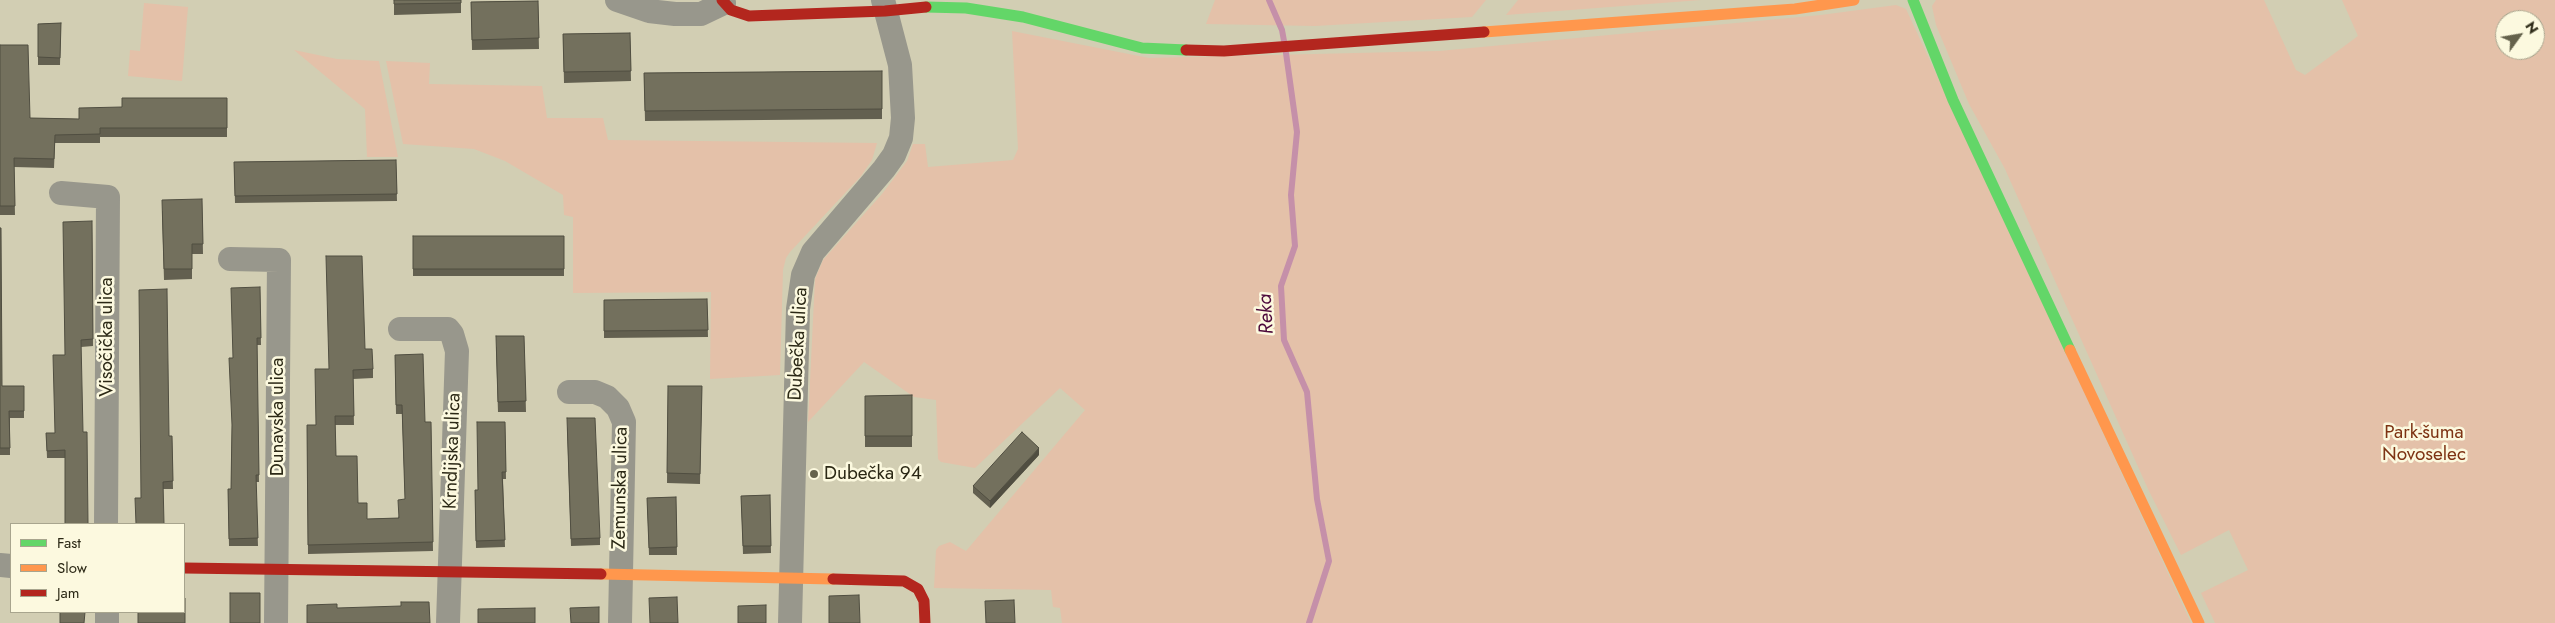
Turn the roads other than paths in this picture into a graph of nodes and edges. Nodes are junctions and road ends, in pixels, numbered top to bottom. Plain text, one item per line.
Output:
1 (617, 0) edge
2 (1854, 0) edge
3 (1913, 0) edge
4 (723, 2) edge
5 (884, 5) edge
6 (61, 193) dead end
7 (230, 259) dead end
8 (400, 329) dead end
9 (569, 392) dead end
10 (106, 523) edge
11 (185, 568) edge
12 (277, 570) junction
13 (448, 571) junction
14 (620, 575) junction
15 (790, 578) junction
16 (276, 623) edge
17 (448, 623) edge
18 (620, 623) edge
19 (790, 623) edge
20 (925, 623) edge
21 (2199, 623) edge

1 - 4 street
2 - 5 street
3 - 21 street
4 - 5 street
5 - 15 street, Dubečka ulica
6 - 10 street, Visočička ulica
7 - 12 street, Dunavska ulica
8 - 13 street, Krndijska ulica
9 - 14 street, Zemunska ulica
11 - 12 street
12 - 13 street
12 - 16 street, Dunavska ulica
13 - 14 street
13 - 17 street, Krndijska ulica
14 - 15 street
14 - 18 street, Zemunska ulica
15 - 19 street, Dubečka ulica
15 - 20 street

